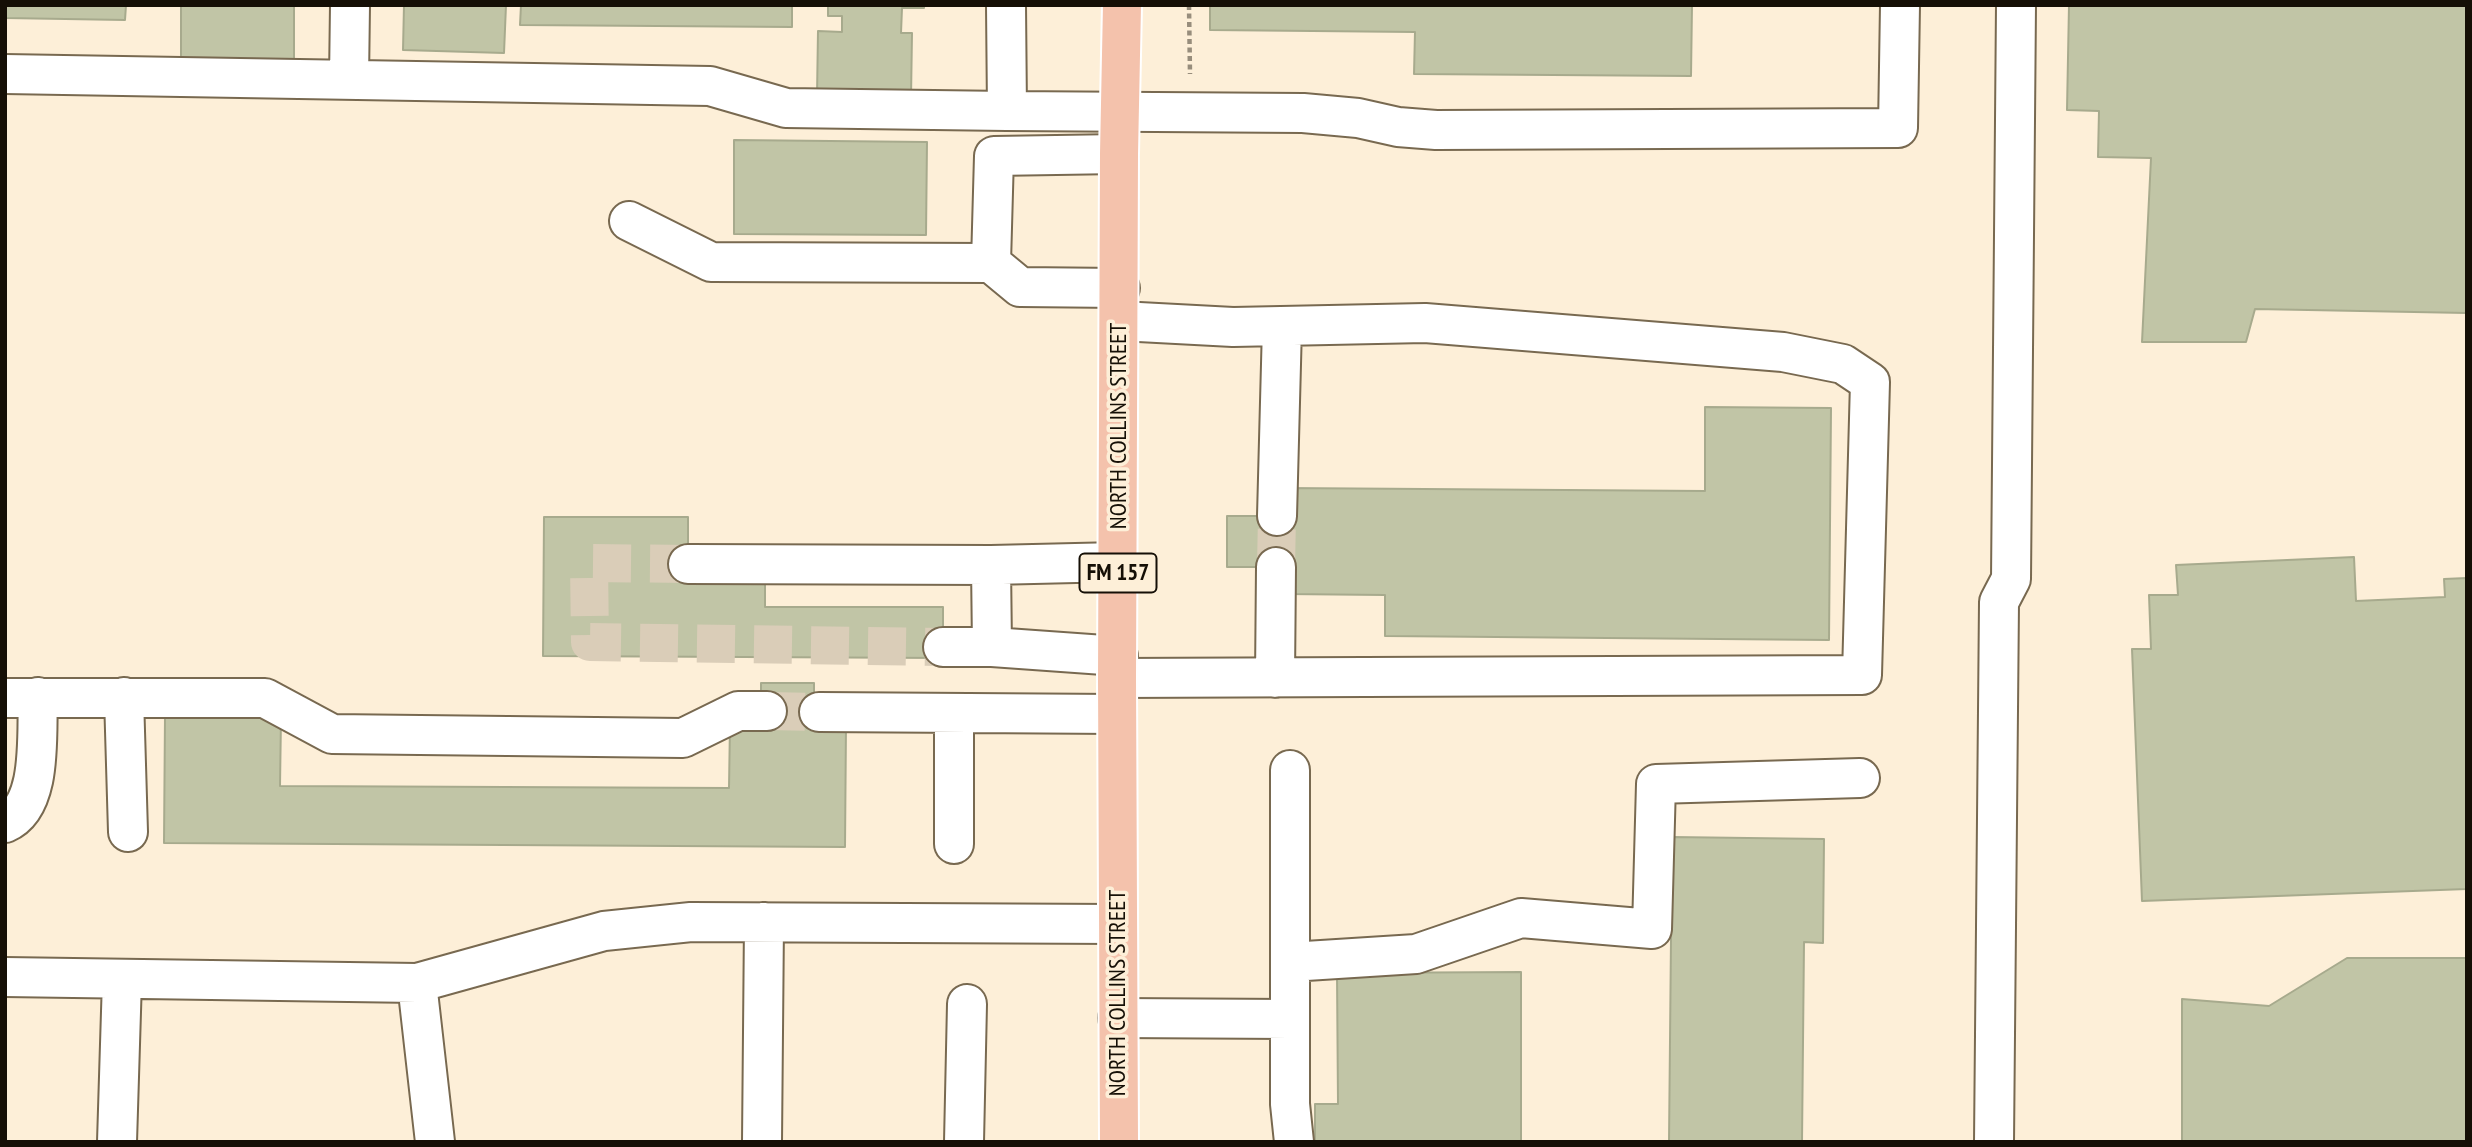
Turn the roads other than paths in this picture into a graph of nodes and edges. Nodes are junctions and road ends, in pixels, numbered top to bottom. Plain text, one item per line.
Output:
1 (350, 5) edge
2 (1006, 5) edge
3 (1122, 5) edge
4 (1900, 5) edge
5 (2016, 5) edge
6 (5, 74) edge
7 (349, 80) junction
8 (1122, 110) junction
9 (1007, 111) junction
10 (1119, 154) junction
11 (629, 221) dead end
12 (991, 264) junction
13 (1120, 305) junction
14 (1282, 326) junction
15 (1277, 516) tunnel mouth
16 (1118, 562) junction
17 (688, 564) tunnel mouth
18 (991, 565) junction
19 (1276, 567) tunnel mouth
20 (943, 648) tunnel mouth
21 (992, 648) junction
22 (1275, 678) junction
23 (1117, 683) junction
24 (124, 697) junction
25 (21, 698) edge
26 (767, 711) tunnel mouth
27 (820, 712) tunnel mouth
28 (954, 713) junction
29 (1290, 770) dead end
30 (1860, 778) dead end
31 (5, 822) edge
32 (128, 832) dead end
33 (954, 844) dead end
34 (764, 922) junction
35 (1118, 924) junction
36 (1290, 962) junction
37 (5, 977) edge
38 (122, 979) junction
39 (417, 983) junction
40 (967, 1004) dead end
41 (1118, 1018) junction
42 (1290, 1019) junction
43 (117, 1142) edge
44 (435, 1142) edge
45 (762, 1142) edge
46 (964, 1142) edge
47 (1119, 1142) edge
48 (1294, 1142) edge
49 (1994, 1142) edge

1 - 7 lane
2 - 9 lane
3 - 8 main road, NORTH COLLINS STREET / FM 157
4 - 8 lane
5 - 49 lane
6 - 7 lane
7 - 9 lane
8 - 9 lane
8 - 10 main road, NORTH COLLINS STREET / FM 157
10 - 12 lane
10 - 13 main road, NORTH COLLINS STREET / FM 157
11 - 12 lane
12 - 13 lane
13 - 14 lane
13 - 16 main road, NORTH COLLINS STREET / FM 157
14 - 15 lane
14 - 22 lane
16 - 18 lane
16 - 23 main road, NORTH COLLINS STREET / FM 157
17 - 18 lane
18 - 21 lane
19 - 22 lane
20 - 21 lane
21 - 23 lane
22 - 23 lane
23 - 28 lane
23 - 35 main road, NORTH COLLINS STREET / FM 157
24 - 25 lane
24 - 26 lane
24 - 32 lane
25 - 31 lane
27 - 28 lane
28 - 33 lane
29 - 36 lane
30 - 36 lane
34 - 35 lane
34 - 39 lane
34 - 45 lane
35 - 41 main road, NORTH COLLINS STREET / FM 157
36 - 42 lane
37 - 38 lane
38 - 39 lane
38 - 43 lane
39 - 44 lane
40 - 46 lane
41 - 42 lane
41 - 47 main road, NORTH COLLINS STREET / FM 157
42 - 48 lane

